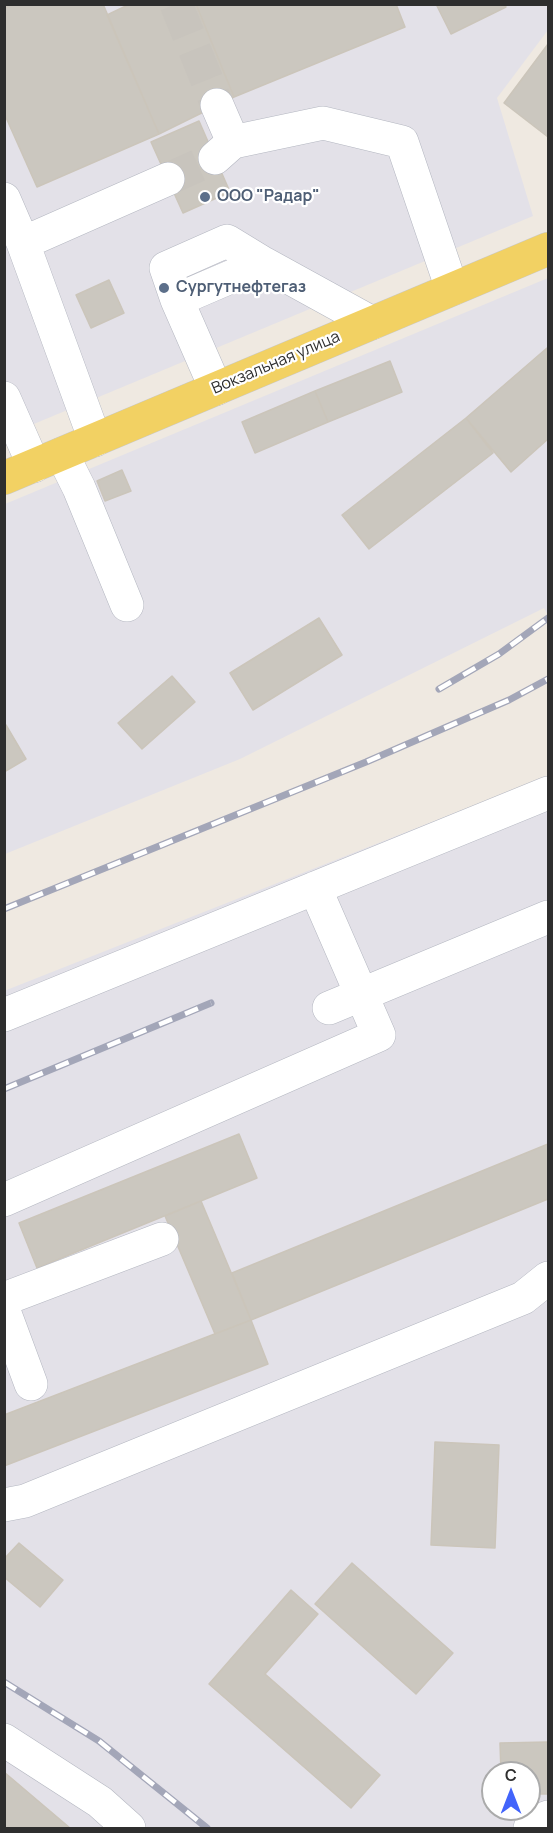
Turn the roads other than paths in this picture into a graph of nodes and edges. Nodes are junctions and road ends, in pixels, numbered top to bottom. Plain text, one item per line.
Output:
1 (218, 105) tunnel mouth
2 (168, 179) tunnel mouth
3 (4, 199) edge
4 (22, 243) junction
5 (549, 249) edge
6 (452, 289) junction
7 (372, 323) junction
8 (216, 389) junction
9 (4, 398) edge
10 (95, 440) junction
11 (48, 460) junction
12 (4, 478) edge
13 (127, 605) dead end
14 (549, 792) edge
15 (315, 888) junction
16 (549, 917) edge
17 (362, 994) junction
18 (329, 1008) dead end
19 (4, 1015) edge
20 (4, 1200) edge
21 (162, 1239) dead end
22 (549, 1278) edge
23 (4, 1299) edge
24 (4, 1311) edge
25 (31, 1384) dead end
26 (4, 1505) edge
27 (4, 1740) edge
28 (549, 1817) edge
29 (129, 1828) edge
30 (530, 1828) edge

1 - 6 lane
2 - 4 lane
3 - 4 lane
4 - 10 lane
5 - 6 main road, Вокзальная улица
6 - 7 main road, Вокзальная улица
7 - 8 main road, Вокзальная улица
7 - 8 lane
8 - 10 main road, Вокзальная улица
9 - 11 lane
10 - 11 main road, Вокзальная улица
11 - 12 main road, Вокзальная улица
11 - 13 lane
14 - 15 lane
15 - 17 lane
15 - 19 lane
16 - 17 lane
17 - 18 lane
17 - 20 lane
21 - 23 lane
22 - 26 lane
24 - 25 lane
27 - 29 lane
28 - 30 lane

